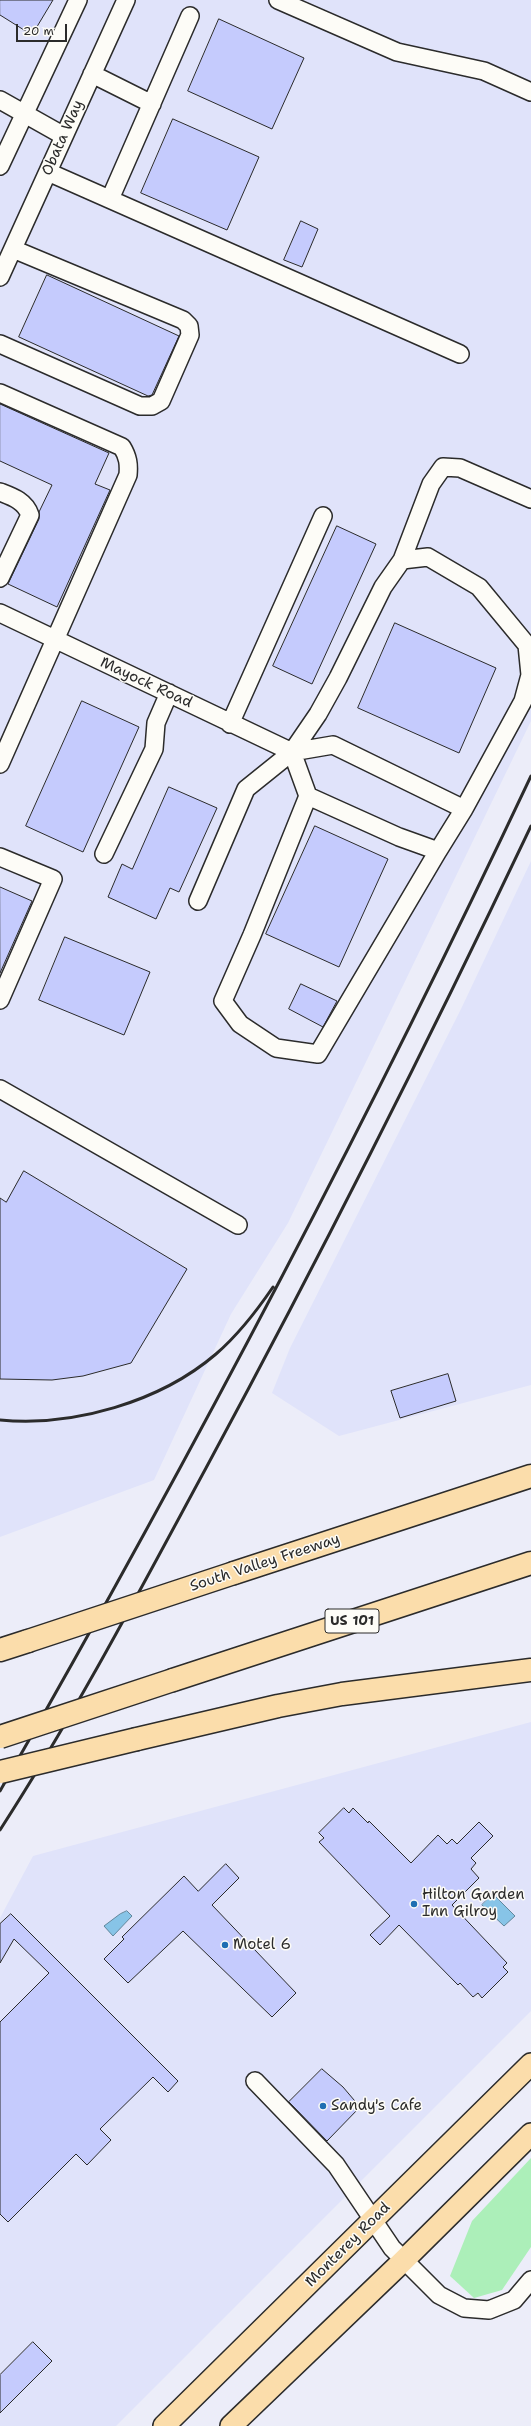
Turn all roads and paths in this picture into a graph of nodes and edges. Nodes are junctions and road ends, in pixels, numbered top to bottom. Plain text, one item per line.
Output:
1 (78, 0) edge
2 (126, 0) edge
3 (278, 0) edge
4 (190, 16) dead end
5 (92, 74) junction
6 (531, 92) edge
7 (0, 100) edge
8 (152, 104) junction
9 (24, 115) junction
10 (64, 136) junction
11 (0, 166) edge
12 (48, 172) junction
13 (110, 199) junction
14 (13, 249) junction
15 (0, 277) edge
16 (0, 344) edge
17 (460, 354) dead end
18 (0, 393) edge
19 (0, 492) edge
20 (531, 499) edge
21 (323, 516) dead end
22 (4, 558) edge
23 (402, 560) junction
24 (0, 578) edge
25 (0, 613) edge
26 (55, 641) junction
27 (169, 693) junction
28 (230, 724) junction
29 (292, 752) junction
30 (0, 764) edge
31 (308, 796) junction
32 (464, 809) junction
33 (438, 851) junction
34 (104, 854) dead end
35 (0, 857) edge
36 (198, 901) dead end
37 (0, 1000) edge
38 (0, 1089) edge
39 (238, 1225) dead end
40 (531, 1476) edge
41 (531, 1563) edge
42 (0, 1650) edge
43 (531, 1670) edge
44 (531, 1680) edge
45 (364, 1690) junction
46 (0, 1737) edge
47 (0, 1772) edge
48 (531, 2064) edge
49 (255, 2081) dead end
50 (531, 2134) edge
51 (373, 2221) junction
52 (403, 2261) junction
53 (531, 2280) edge
54 (164, 2426) edge
55 (231, 2426) edge

1 - 9 street
2 - 5 street, Obata Way
3 - 6 street
4 - 8 street
5 - 8 street
5 - 10 street, Obata Way
7 - 9 street
8 - 13 street
9 - 10 street
9 - 11 street
10 - 12 street, Obata Way
12 - 13 street
12 - 14 street, Obata Way
13 - 17 street
14 - 15 street, Obata Way
14 - 16 street
18 - 26 street
19 - 22 street
20 - 23 street
21 - 28 street
22 - 24 street
23 - 29 street
23 - 32 street
25 - 26 street, Mayock Road
26 - 27 street, Mayock Road
26 - 30 street
27 - 28 street, Mayock Road
27 - 34 street
28 - 29 street, Mayock Road
29 - 31 street
29 - 32 street
29 - 36 street
31 - 33 street
31 - 33 street
32 - 33 street
35 - 37 street
38 - 39 street
40 - 42 highway, South Valley Freeway, bridge
41 - 46 highway, US 101, bridge
43 - 45 highway
44 - 45 highway
45 - 47 highway, bridge
48 - 51 main road, Monterey Road
49 - 51 street
50 - 52 main road
51 - 52 street
51 - 54 main road, Monterey Road
52 - 53 street
52 - 55 main road

